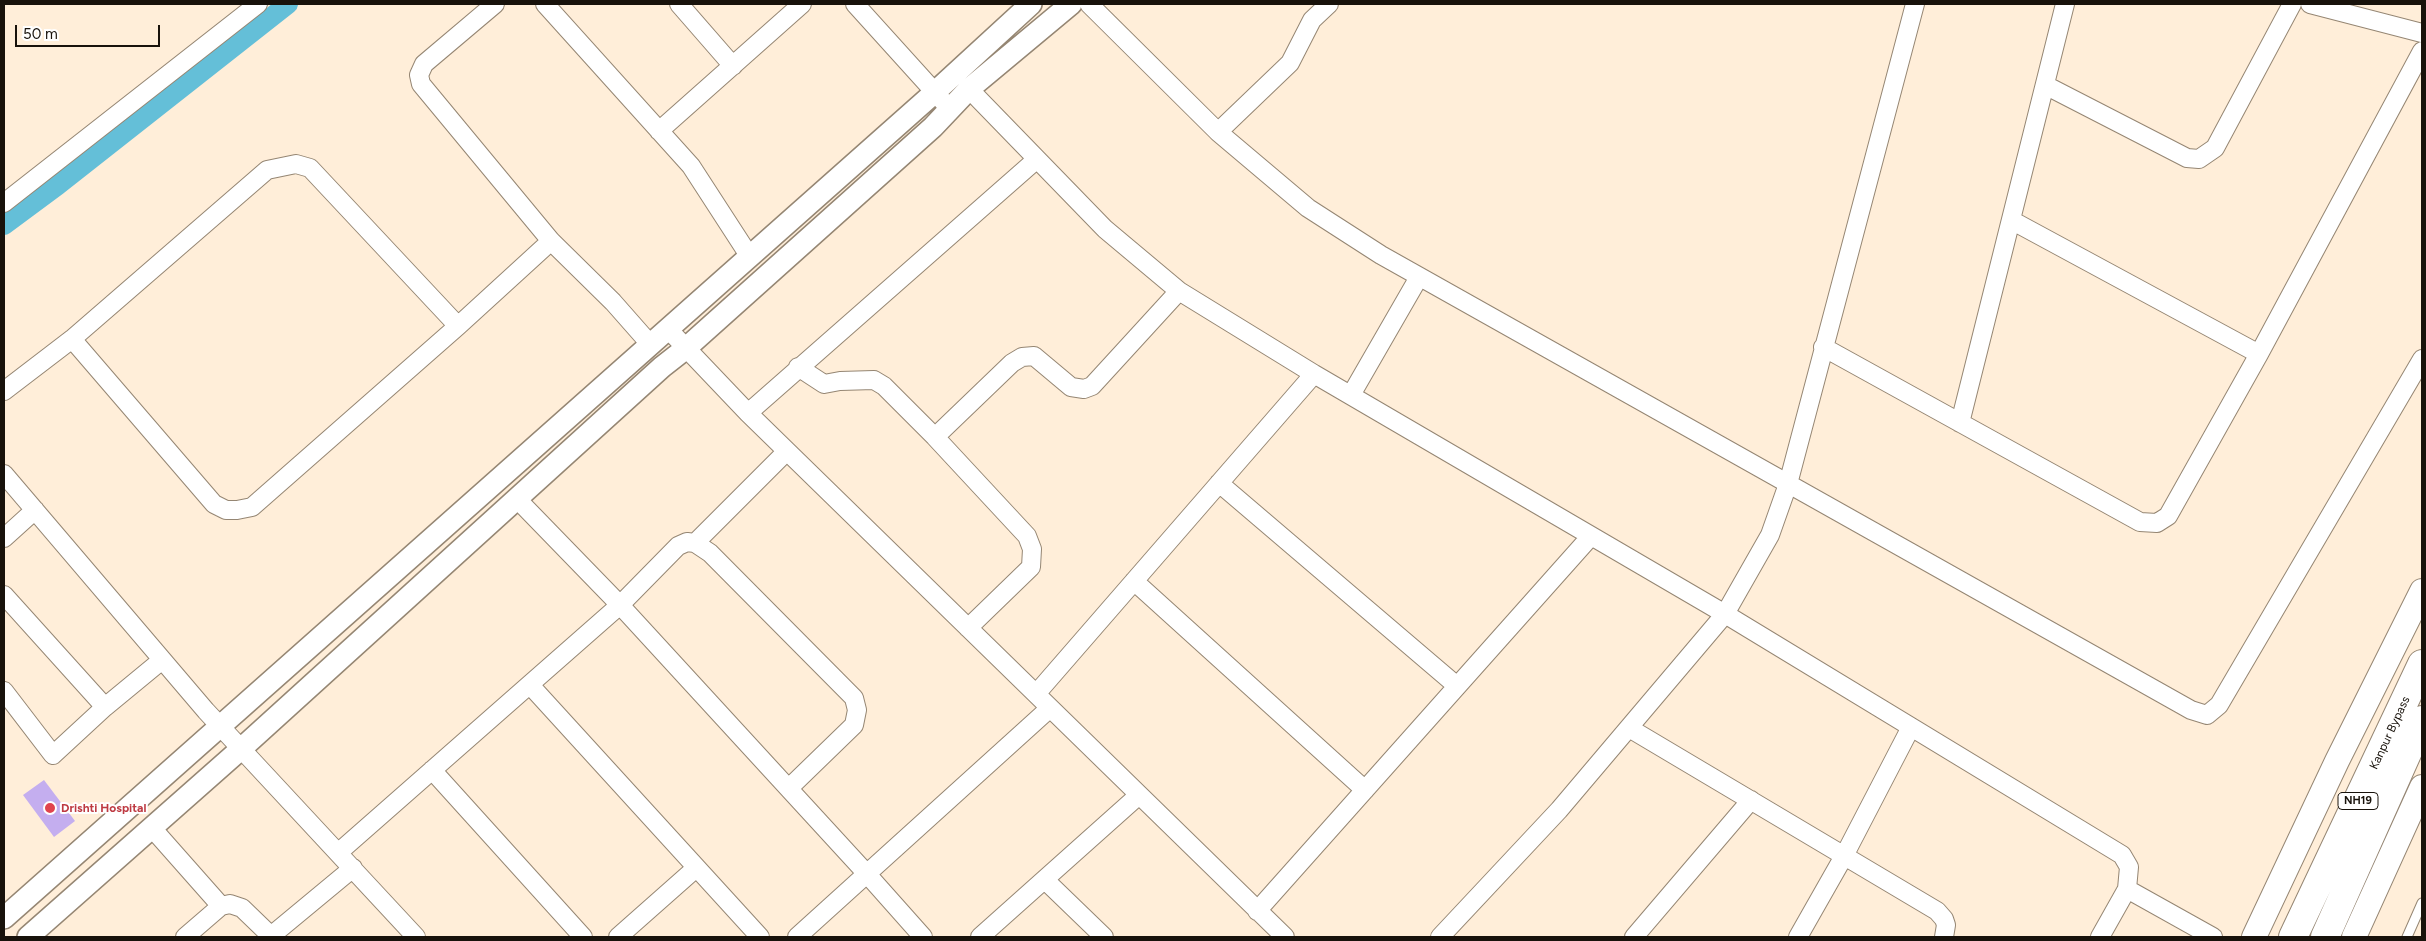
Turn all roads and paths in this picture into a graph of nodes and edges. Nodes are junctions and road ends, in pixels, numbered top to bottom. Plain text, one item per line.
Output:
1 (258, 4) edge
2 (495, 4) edge
3 (545, 4) edge
4 (679, 4) edge
5 (802, 4) edge
6 (855, 4) edge
7 (1031, 4) edge
8 (1071, 4) edge
9 (1089, 4) edge
10 (1330, 4) edge
11 (1915, 4) edge
12 (2065, 4) edge
13 (2292, 4) edge
14 (2310, 4) edge
15 (2422, 33) edge
16 (2422, 51) edge
17 (733, 66) junction
18 (2045, 85) junction
19 (969, 89) junction
20 (934, 93) junction
21 (950, 109) junction
22 (659, 131) junction
23 (1218, 132) junction
24 (1037, 159) junction
25 (4, 203) edge
26 (2011, 220) junction
27 (551, 241) junction
28 (750, 257) junction
29 (1420, 277) junction
30 (1178, 290) junction
31 (458, 326) junction
32 (668, 329) junction
33 (72, 339) junction
34 (650, 344) junction
35 (1823, 347) junction
36 (685, 348) junction
37 (2259, 354) junction
38 (2422, 359) edge
39 (798, 367) junction
40 (1314, 374) junction
41 (4, 391) edge
42 (1351, 395) junction
43 (748, 413) junction
44 (1960, 423) junction
45 (935, 437) junction
46 (787, 451) junction
47 (4, 474) edge
48 (1219, 483) junction
49 (1788, 484) junction
50 (518, 500) junction
51 (35, 510) junction
52 (1591, 536) junction
53 (4, 538) edge
54 (695, 543) junction
55 (1134, 581) junction
56 (2422, 591) edge
57 (4, 595) edge
58 (620, 605) junction
59 (1725, 614) junction
60 (968, 628) junction
61 (162, 660) junction
62 (2422, 664) edge
63 (530, 685) junction
64 (1458, 686) junction
65 (1036, 694) junction
66 (7, 702) edge
67 (105, 707) junction
68 (1050, 708) junction
69 (2422, 720) edge
70 (220, 726) junction
71 (1911, 727) junction
72 (1629, 728) junction
73 (242, 748) junction
74 (432, 770) junction
75 (2422, 787) edge
76 (789, 788) junction
77 (1365, 790) junction
78 (1139, 795) junction
79 (1750, 800) junction
80 (152, 828) junction
81 (339, 852) junction
82 (1844, 856) junction
83 (353, 868) junction
84 (696, 868) junction
85 (868, 874) junction
86 (1045, 880) junction
87 (2127, 888) junction
88 (2422, 903) edge
89 (221, 906) junction
90 (1257, 911) junction
91 (4, 918) edge
92 (1276, 934) edge
93 (28, 937) edge
94 (185, 937) edge
95 (271, 937) edge
96 (416, 937) edge
97 (583, 937) edge
98 (618, 937) edge
99 (760, 937) edge
100 (797, 937) edge
101 (923, 937) edge
102 (980, 937) edge
103 (1104, 937) edge
104 (1440, 937) edge
105 (1634, 937) edge
106 (1798, 937) edge
107 (1944, 937) edge
108 (2100, 937) edge
109 (2213, 937) edge
110 (2254, 937) edge
111 (2293, 937) edge
112 (2325, 937) edge
113 (2354, 937) edge
114 (2407, 937) edge

1 - 25 street
2 - 27 street
3 - 22 street
4 - 17 street
5 - 17 street
6 - 20 street
7 - 20 street
8 - 19 street
9 - 23 street
10 - 23 street
11 - 35 street
12 - 18 street
13 - 18 street
14 - 15 street
16 - 37 street
17 - 22 street
18 - 26 street
19 - 21 street
19 - 24 street
20 - 21 street
20 - 28 street
21 - 36 street
22 - 28 street
23 - 29 street
24 - 30 street
24 - 39 street
26 - 37 street
26 - 44 street
27 - 31 street
27 - 34 street
28 - 32 street
29 - 42 street
29 - 49 street
30 - 40 street
30 - 45 street
31 - 33 street
31 - 33 street
32 - 34 street
32 - 36 street
33 - 41 street
34 - 70 street
35 - 44 street
35 - 49 street
36 - 43 street
36 - 50 street
37 - 44 street
38 - 49 street
39 - 43 street
39 - 45 street
40 - 42 street
40 - 48 street
42 - 52 street
43 - 46 street
45 - 60 street
46 - 54 street
46 - 60 street
47 - 51 street
48 - 55 street
48 - 64 street
49 - 59 street
50 - 58 street
50 - 73 street
51 - 53 street
51 - 61 street
52 - 59 street
52 - 64 street
54 - 58 street
54 - 76 street
55 - 65 street
55 - 77 street
56 - 110 main road
57 - 67 street
58 - 63 street
58 - 76 street
59 - 71 street
59 - 72 street
60 - 65 street
61 - 67 street
61 - 70 street
62 - 111 highway, Kanpur Bypass / NH19
63 - 74 street
63 - 84 street
64 - 77 street
65 - 68 street
66 - 67 street
68 - 78 street
68 - 85 street
69 - 112 highway, Kanpur Bypass / NH19
70 - 73 street
70 - 91 street
71 - 82 street
71 - 87 street
72 - 79 street
72 - 104 street
73 - 80 street
73 - 81 street
74 - 81 street
74 - 97 street
75 - 113 main road
76 - 85 street
77 - 90 street
78 - 86 street
78 - 90 street
79 - 82 street
79 - 105 street
80 - 89 street
80 - 93 street
81 - 83 street
82 - 106 street
82 - 107 street
83 - 95 street
83 - 96 street
84 - 98 street
84 - 99 street
85 - 100 street
85 - 101 street
86 - 102 street
86 - 103 street
87 - 108 street
87 - 109 street
88 - 114 lane
89 - 94 street
89 - 95 street
90 - 92 street

